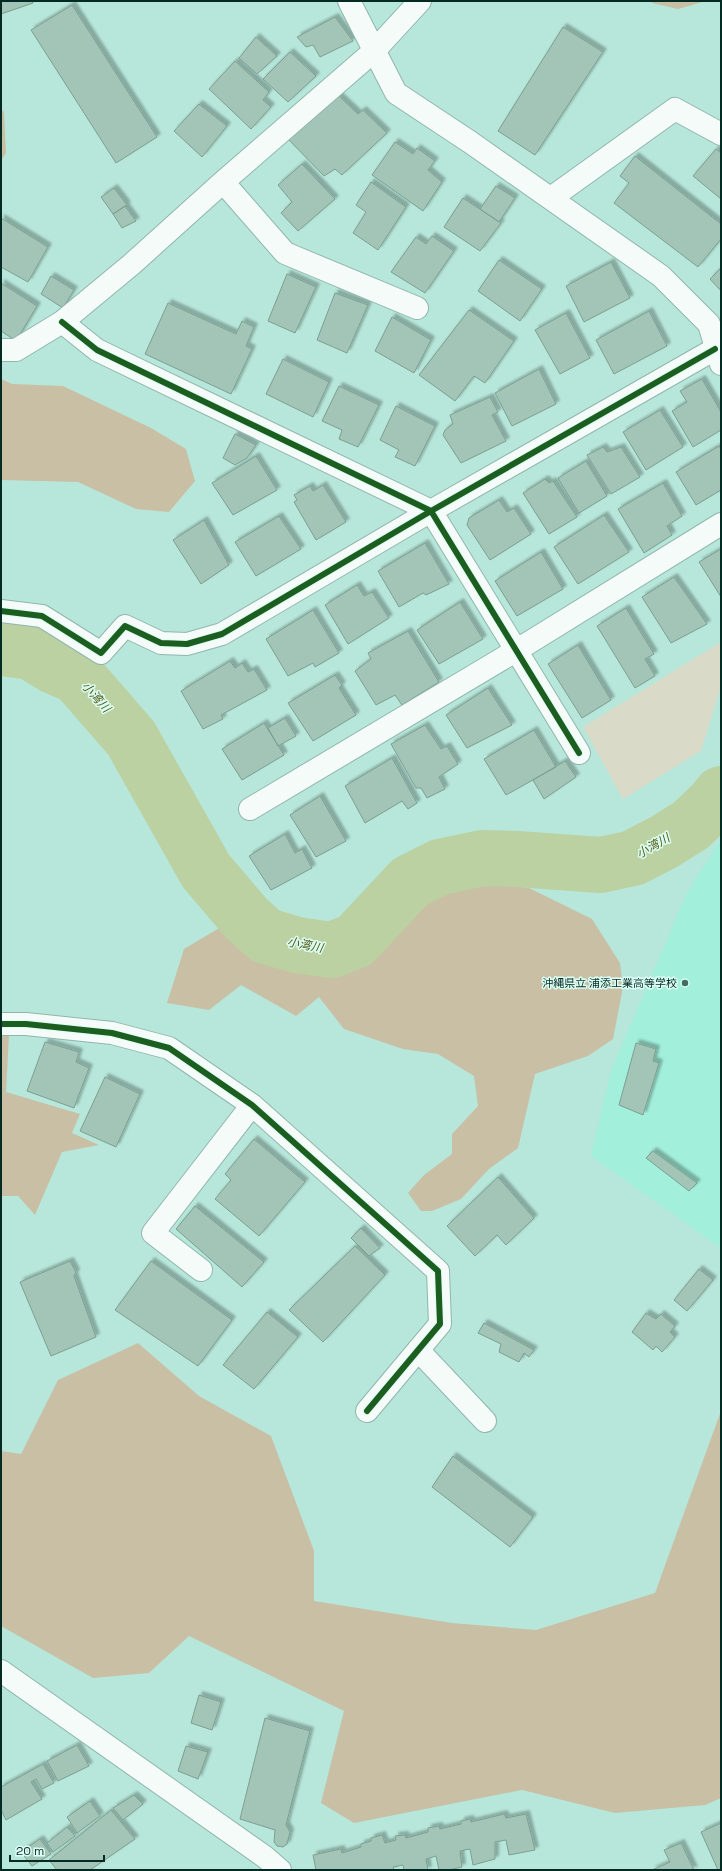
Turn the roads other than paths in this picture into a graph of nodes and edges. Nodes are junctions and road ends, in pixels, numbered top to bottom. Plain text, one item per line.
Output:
1 (349, 1) edge
2 (420, 1) edge
3 (374, 52) junction
4 (721, 134) edge
5 (223, 182) junction
6 (551, 198) junction
7 (417, 308) dead end
8 (715, 319) edge
9 (62, 322) junction
10 (1, 350) edge
11 (718, 357) edge
12 (431, 511) junction
13 (721, 524) edge
14 (1, 611) edge
15 (517, 650) junction
16 (579, 753) dead end
17 (250, 809) dead end
18 (1, 1024) edge
19 (252, 1106) junction
20 (201, 1270) dead end
21 (418, 1350) junction
22 (367, 1411) dead end
23 (486, 1420) dead end
24 (1, 1671) edge
25 (280, 1870) edge

1 - 3 street
2 - 3 street
3 - 5 street
3 - 6 street
4 - 6 street
5 - 7 street
5 - 9 street
6 - 8 street
8 - 11 street
9 - 10 street
9 - 12 street
11 - 12 street
12 - 14 street
12 - 15 street
13 - 15 street
15 - 16 street
15 - 17 street
18 - 19 street
19 - 20 street
19 - 21 street
21 - 22 street
21 - 23 street
24 - 25 street

